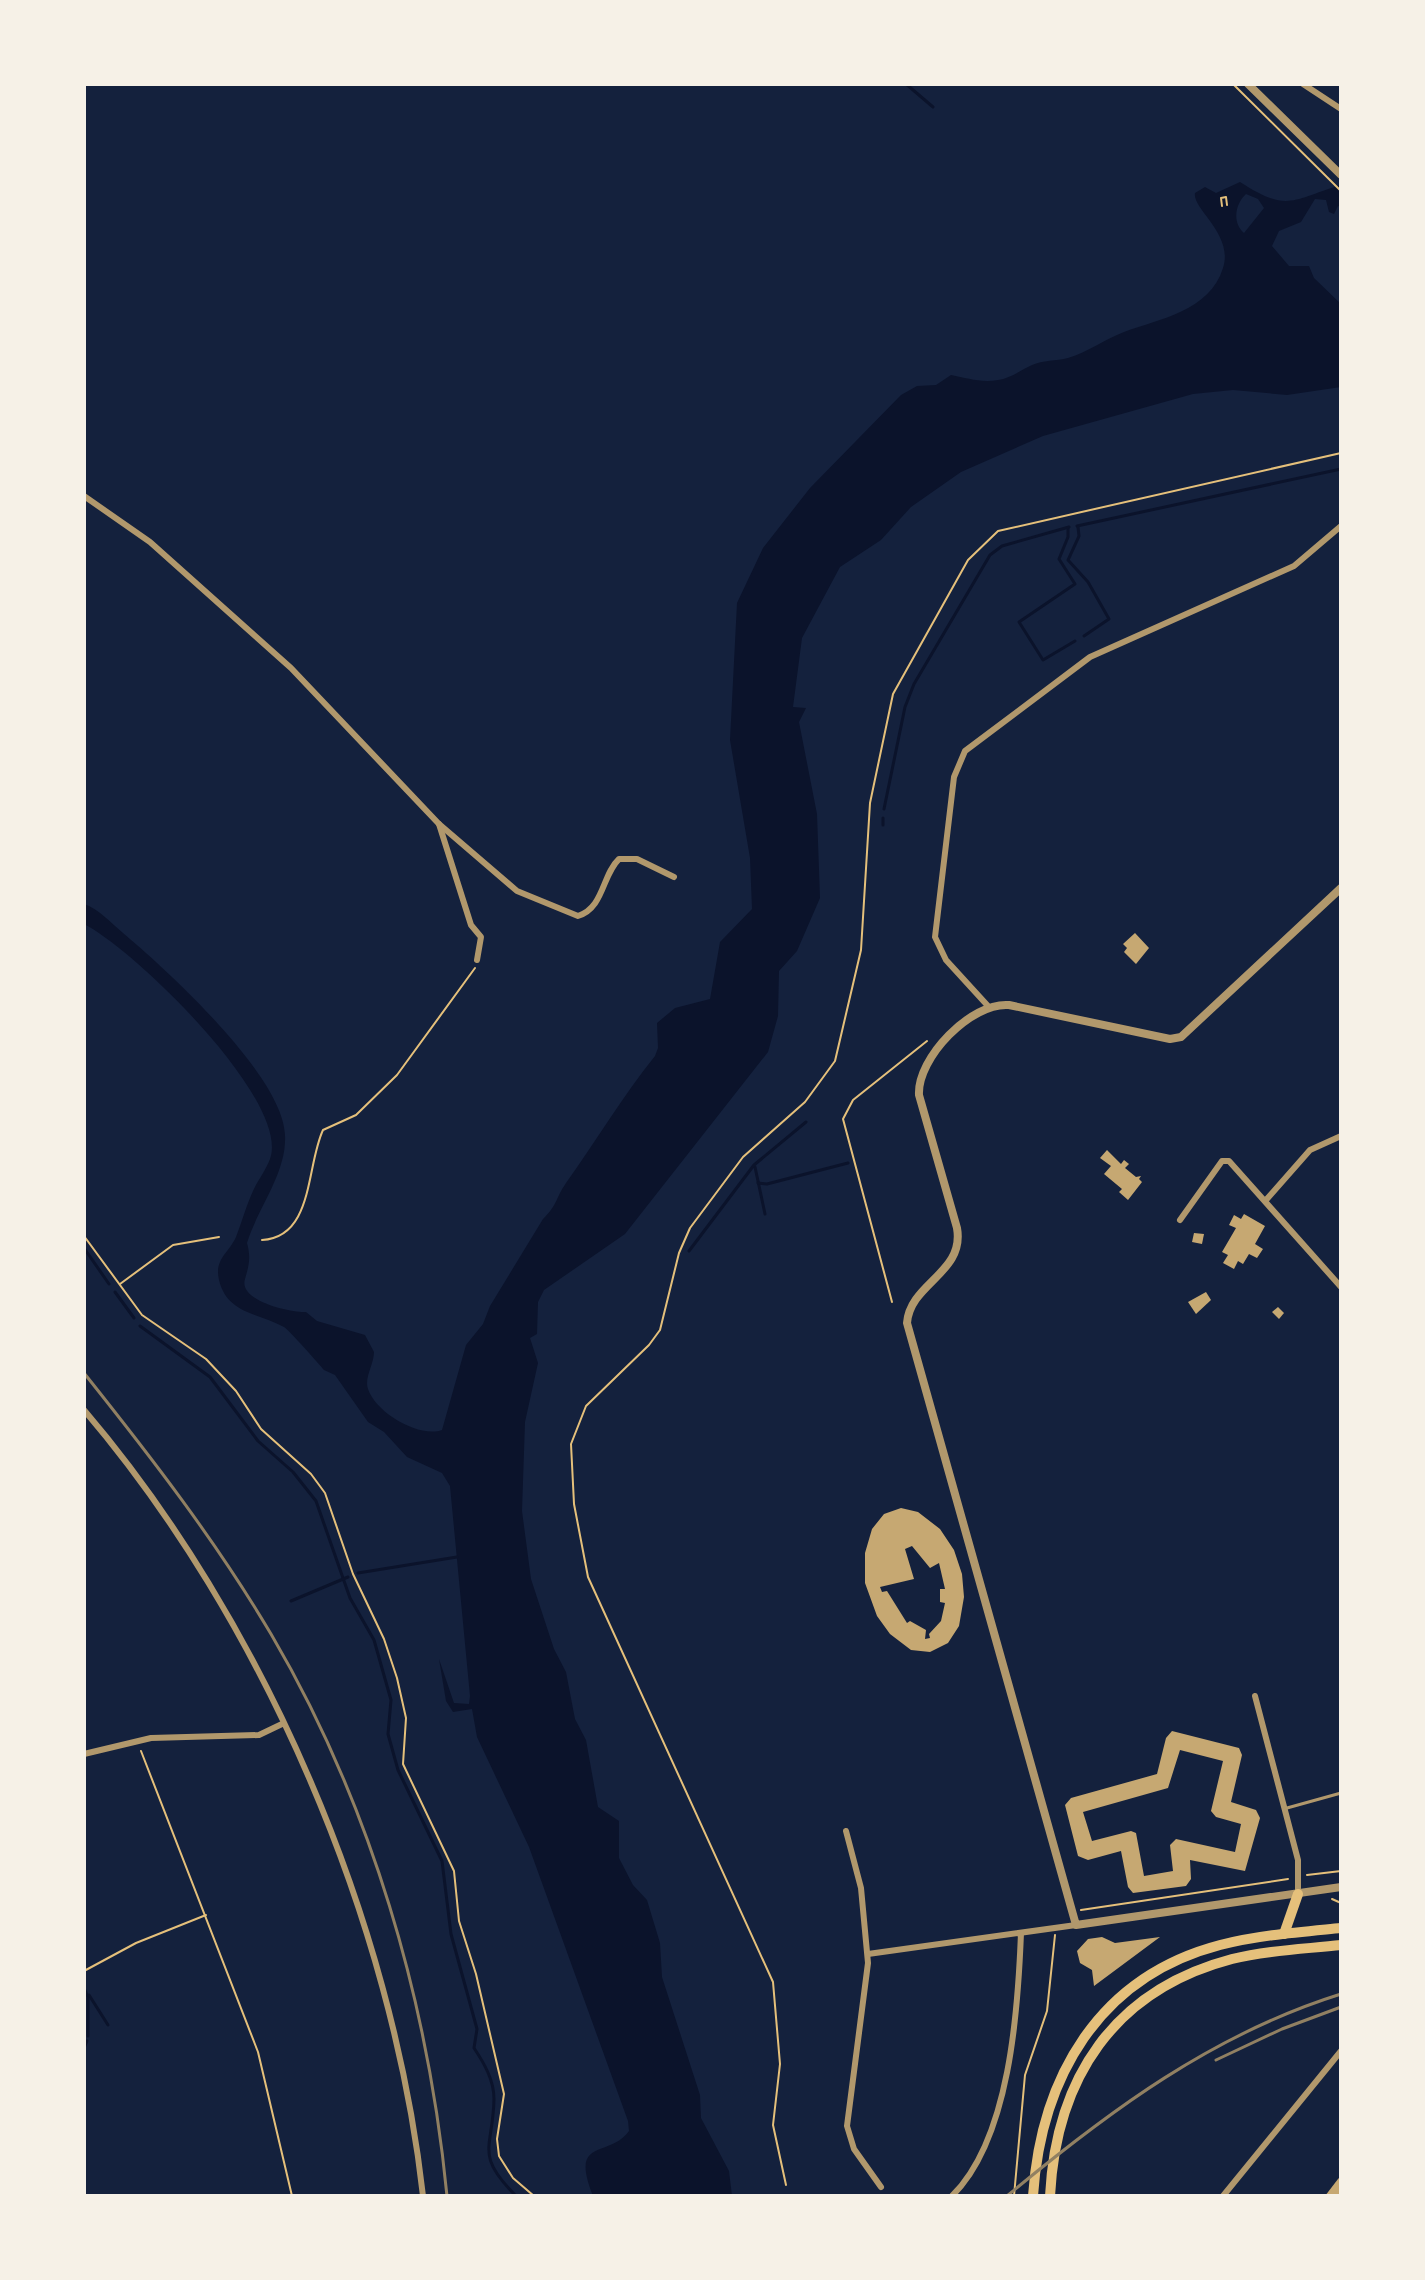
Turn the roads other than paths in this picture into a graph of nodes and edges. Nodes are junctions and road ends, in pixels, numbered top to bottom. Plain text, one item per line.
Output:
1 (1248, 84) edge
2 (1303, 84) edge
3 (1341, 109) edge
4 (1341, 175) edge
5 (84, 496) edge
6 (1341, 526) edge
7 (439, 824) junction
8 (674, 877) dead end
9 (1341, 888) edge
10 (477, 960) road end
11 (988, 1006) junction
12 (1341, 1136) edge
13 (1266, 1200) junction
14 (1180, 1220) dead end
15 (1341, 1287) edge
16 (84, 1410) edge
17 (1255, 1696) dead end
18 (282, 1724) junction
19 (84, 1754) edge
20 (1341, 1793) edge
21 (1283, 1809) junction
22 (846, 1831) dead end
23 (1341, 1887) edge
24 (1298, 1894) junction
25 (1076, 1925) junction
26 (1341, 1928) edge
27 (1021, 1933) junction
28 (1284, 1934) junction
29 (1341, 1945) edge
30 (868, 1954) junction
31 (1341, 2051) edge
32 (881, 2187) dead end
33 (423, 2196) edge
34 (952, 2196) edge
35 (1033, 2196) edge
36 (1050, 2196) edge
37 (1223, 2196) edge

1 - 4 street
2 - 3 street
5 - 7 street
6 - 11 street
7 - 8 street
7 - 10 street
9 - 11 street
11 - 25 street
12 - 13 street
13 - 14 street
13 - 15 street
16 - 18 street
17 - 21 street
18 - 19 street
18 - 33 street
20 - 21 lane
21 - 24 street
22 - 30 street
23 - 24 street
24 - 25 street
24 - 28 main road
25 - 27 street
26 - 28 main road
27 - 30 street
27 - 34 street
28 - 35 main road
29 - 36 main road
30 - 32 street
31 - 37 street

